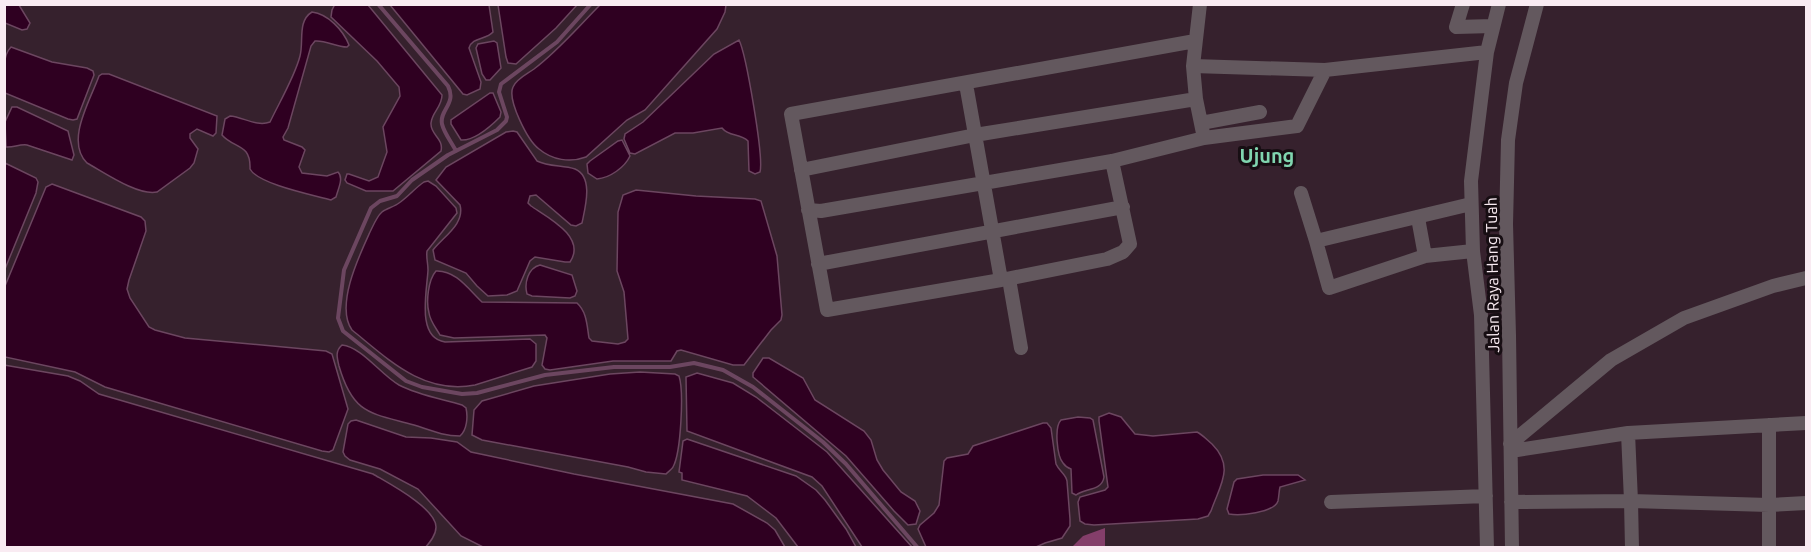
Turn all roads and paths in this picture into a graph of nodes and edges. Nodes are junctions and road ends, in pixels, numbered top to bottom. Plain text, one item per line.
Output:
1 (1200, 4) edge
2 (1463, 4) edge
3 (1499, 4) edge
4 (1537, 4) edge
5 (1493, 26) junction
6 (1195, 41) junction
7 (1487, 52) junction
8 (1193, 66) junction
9 (1325, 70) junction
10 (966, 84) junction
11 (1196, 99) junction
12 (1260, 112) dead end
13 (1201, 123) junction
14 (975, 135) junction
15 (1204, 138) junction
16 (1112, 161) junction
17 (801, 170) junction
18 (984, 183) junction
19 (1301, 193) dead end
20 (1471, 204) junction
21 (1123, 207) junction
22 (808, 210) junction
23 (1418, 218) junction
24 (992, 231) junction
25 (1316, 241) junction
26 (1473, 251) junction
27 (1425, 256) junction
28 (818, 264) junction
29 (1806, 278) edge
30 (1005, 280) junction
31 (1021, 348) dead end
32 (1806, 423) edge
33 (1769, 425) junction
34 (1628, 433) junction
35 (1510, 448) junction
36 (1486, 496) junction
37 (1631, 501) junction
38 (1331, 502) dead end
39 (1511, 502) junction
40 (1806, 503) edge
41 (1769, 505) junction
42 (1487, 548) edge
43 (1512, 548) edge
44 (1632, 548) edge
45 (1769, 548) edge

1 - 6 street
2 - 5 street
3 - 5 street, Jalan Raya Hang Tuah
4 - 35 street, Jalan Raya Hang Tuah
5 - 7 street, Jalan Raya Hang Tuah
6 - 8 street
6 - 10 street
7 - 9 street
7 - 20 street, Jalan Raya Hang Tuah
8 - 9 street
8 - 11 street
9 - 15 street
10 - 14 street
10 - 17 street
11 - 13 street
11 - 14 street
12 - 13 street
13 - 15 street
14 - 17 street
14 - 18 street
15 - 16 street
16 - 18 street
16 - 21 street
17 - 22 street
18 - 22 street
18 - 24 street
19 - 25 street
20 - 23 street
20 - 26 street, Jalan Raya Hang Tuah
21 - 24 street
21 - 30 street
22 - 28 street
23 - 25 street
23 - 27 street
24 - 28 street
24 - 30 street
25 - 27 street
26 - 27 street
26 - 36 street, Jalan Raya Hang Tuah
28 - 30 street
29 - 35 street
30 - 31 street
32 - 33 street
33 - 34 street
33 - 41 street
34 - 35 street
34 - 37 street
35 - 39 street, Jalan Raya Hang Tuah
36 - 38 street
36 - 42 street, Jalan Raya Hang Tuah
37 - 39 street
37 - 41 street
37 - 44 street
39 - 43 street, Jalan Raya Hang Tuah
40 - 41 street
41 - 45 street

